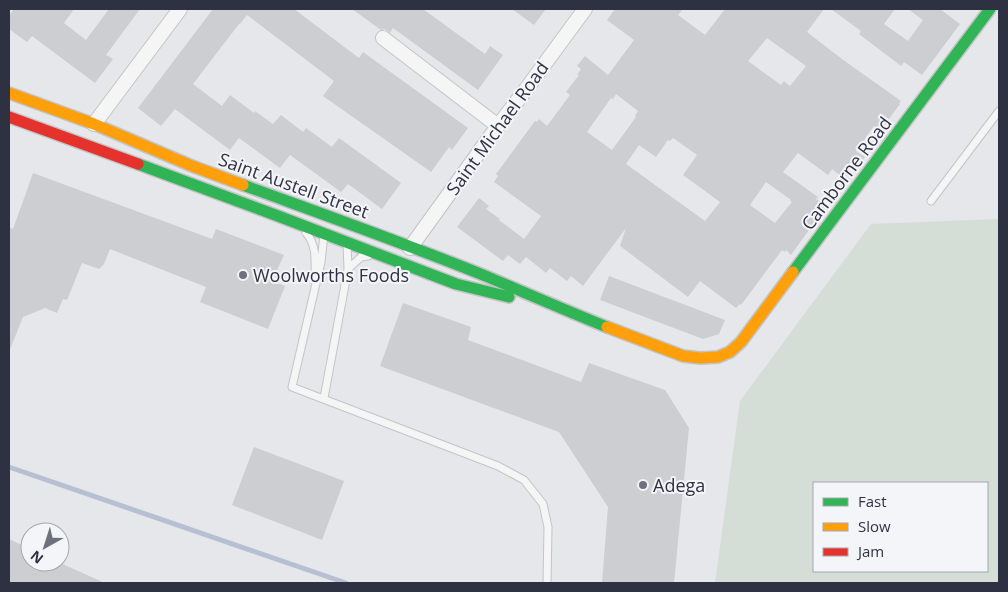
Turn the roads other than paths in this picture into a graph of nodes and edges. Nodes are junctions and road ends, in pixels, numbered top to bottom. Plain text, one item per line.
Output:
1 (180, 9) edge
2 (585, 9) edge
3 (990, 9) edge
4 (383, 38) dead end
5 (9, 93) edge
6 (999, 111) edge
7 (9, 117) edge
8 (94, 124) junction
9 (498, 126) junction
10 (931, 201) dead end
11 (327, 215) junction
12 (278, 216) junction
13 (350, 224) junction
14 (324, 234) junction
15 (347, 242) junction
16 (410, 248) junction
17 (395, 260) junction
18 (348, 269) junction
19 (314, 288) junction
20 (567, 311) junction
21 (727, 354) joint
22 (324, 398) junction
23 (547, 583) edge

1 - 8 street
2 - 9 street, Saint Michael Road
3 - 21 street, Camborne Road
4 - 9 street
5 - 8 street, Saint Austell Street
6 - 10 lane
7 - 12 street, Saint Austell Street
8 - 11 street, Saint Austell Street
9 - 16 street, Saint Michael Road
11 - 13 street, Saint Austell Street
11 - 14 lane
12 - 14 street, Saint Austell Street
12 - 19 lane
13 - 15 lane
13 - 16 street, Saint Austell Street
14 - 15 street, Saint Austell Street
14 - 19 lane
15 - 17 street, Saint Austell Street
15 - 18 lane
16 - 20 street, Saint Austell Street
17 - 18 lane
17 - 20 street, Saint Austell Street
18 - 22 lane
19 - 22 lane
20 - 21 street, Saint Austell Street
22 - 23 lane

